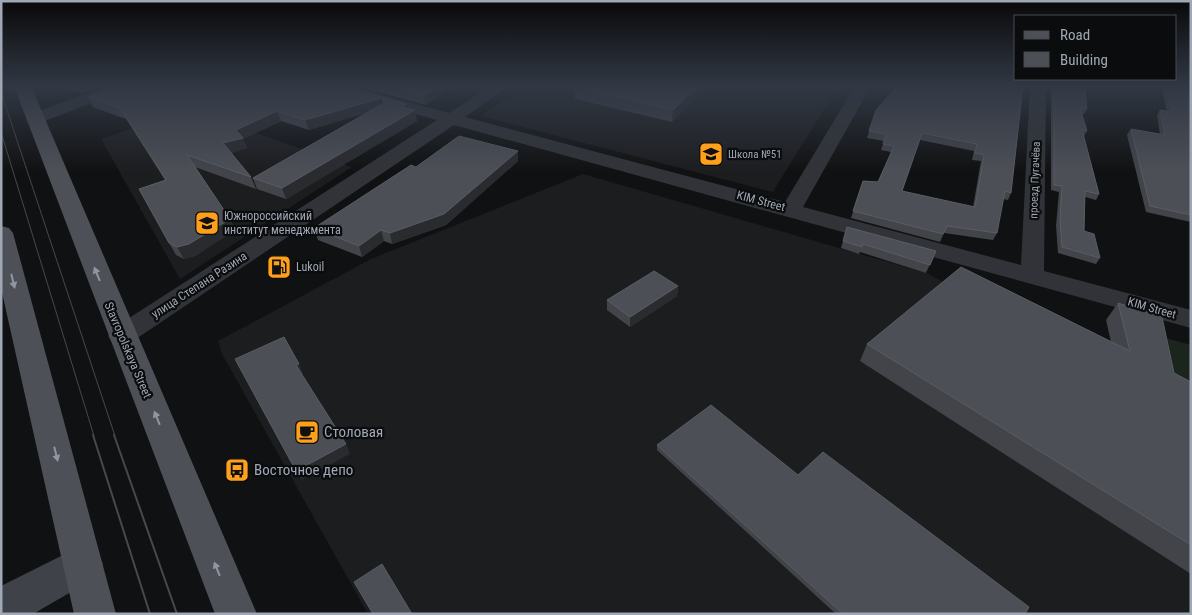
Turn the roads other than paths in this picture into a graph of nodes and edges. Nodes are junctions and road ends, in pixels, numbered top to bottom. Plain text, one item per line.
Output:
1 (32, 115) edge
2 (45, 115) edge
3 (439, 115) edge
4 (456, 115) edge
5 (846, 115) edge
6 (1037, 115) edge
7 (451, 118) junction
8 (34, 119) junction
9 (791, 209) junction
10 (1, 233) edge
11 (1032, 274) junction
12 (1191, 319) edge
13 (121, 336) junction
14 (83, 564) junction
15 (1, 609) edge
16 (95, 614) edge
17 (236, 614) edge

1 - 8 main road, Stavropolskaya Street
2 - 8 street
3 - 7 street, KIM Street
4 - 7 street, улица Степана Разина
5 - 9 street
6 - 11 street, проезд Пугачёва
7 - 9 street, KIM Street
7 - 13 street, улица Степана Разина
13 -> 8 main road, Stavropolskaya Street
9 - 11 street, KIM Street
10 -> 14 main road
11 - 12 street, KIM Street
17 -> 13 main road, Stavropolskaya Street
14 - 15 main road
14 - 16 main road

